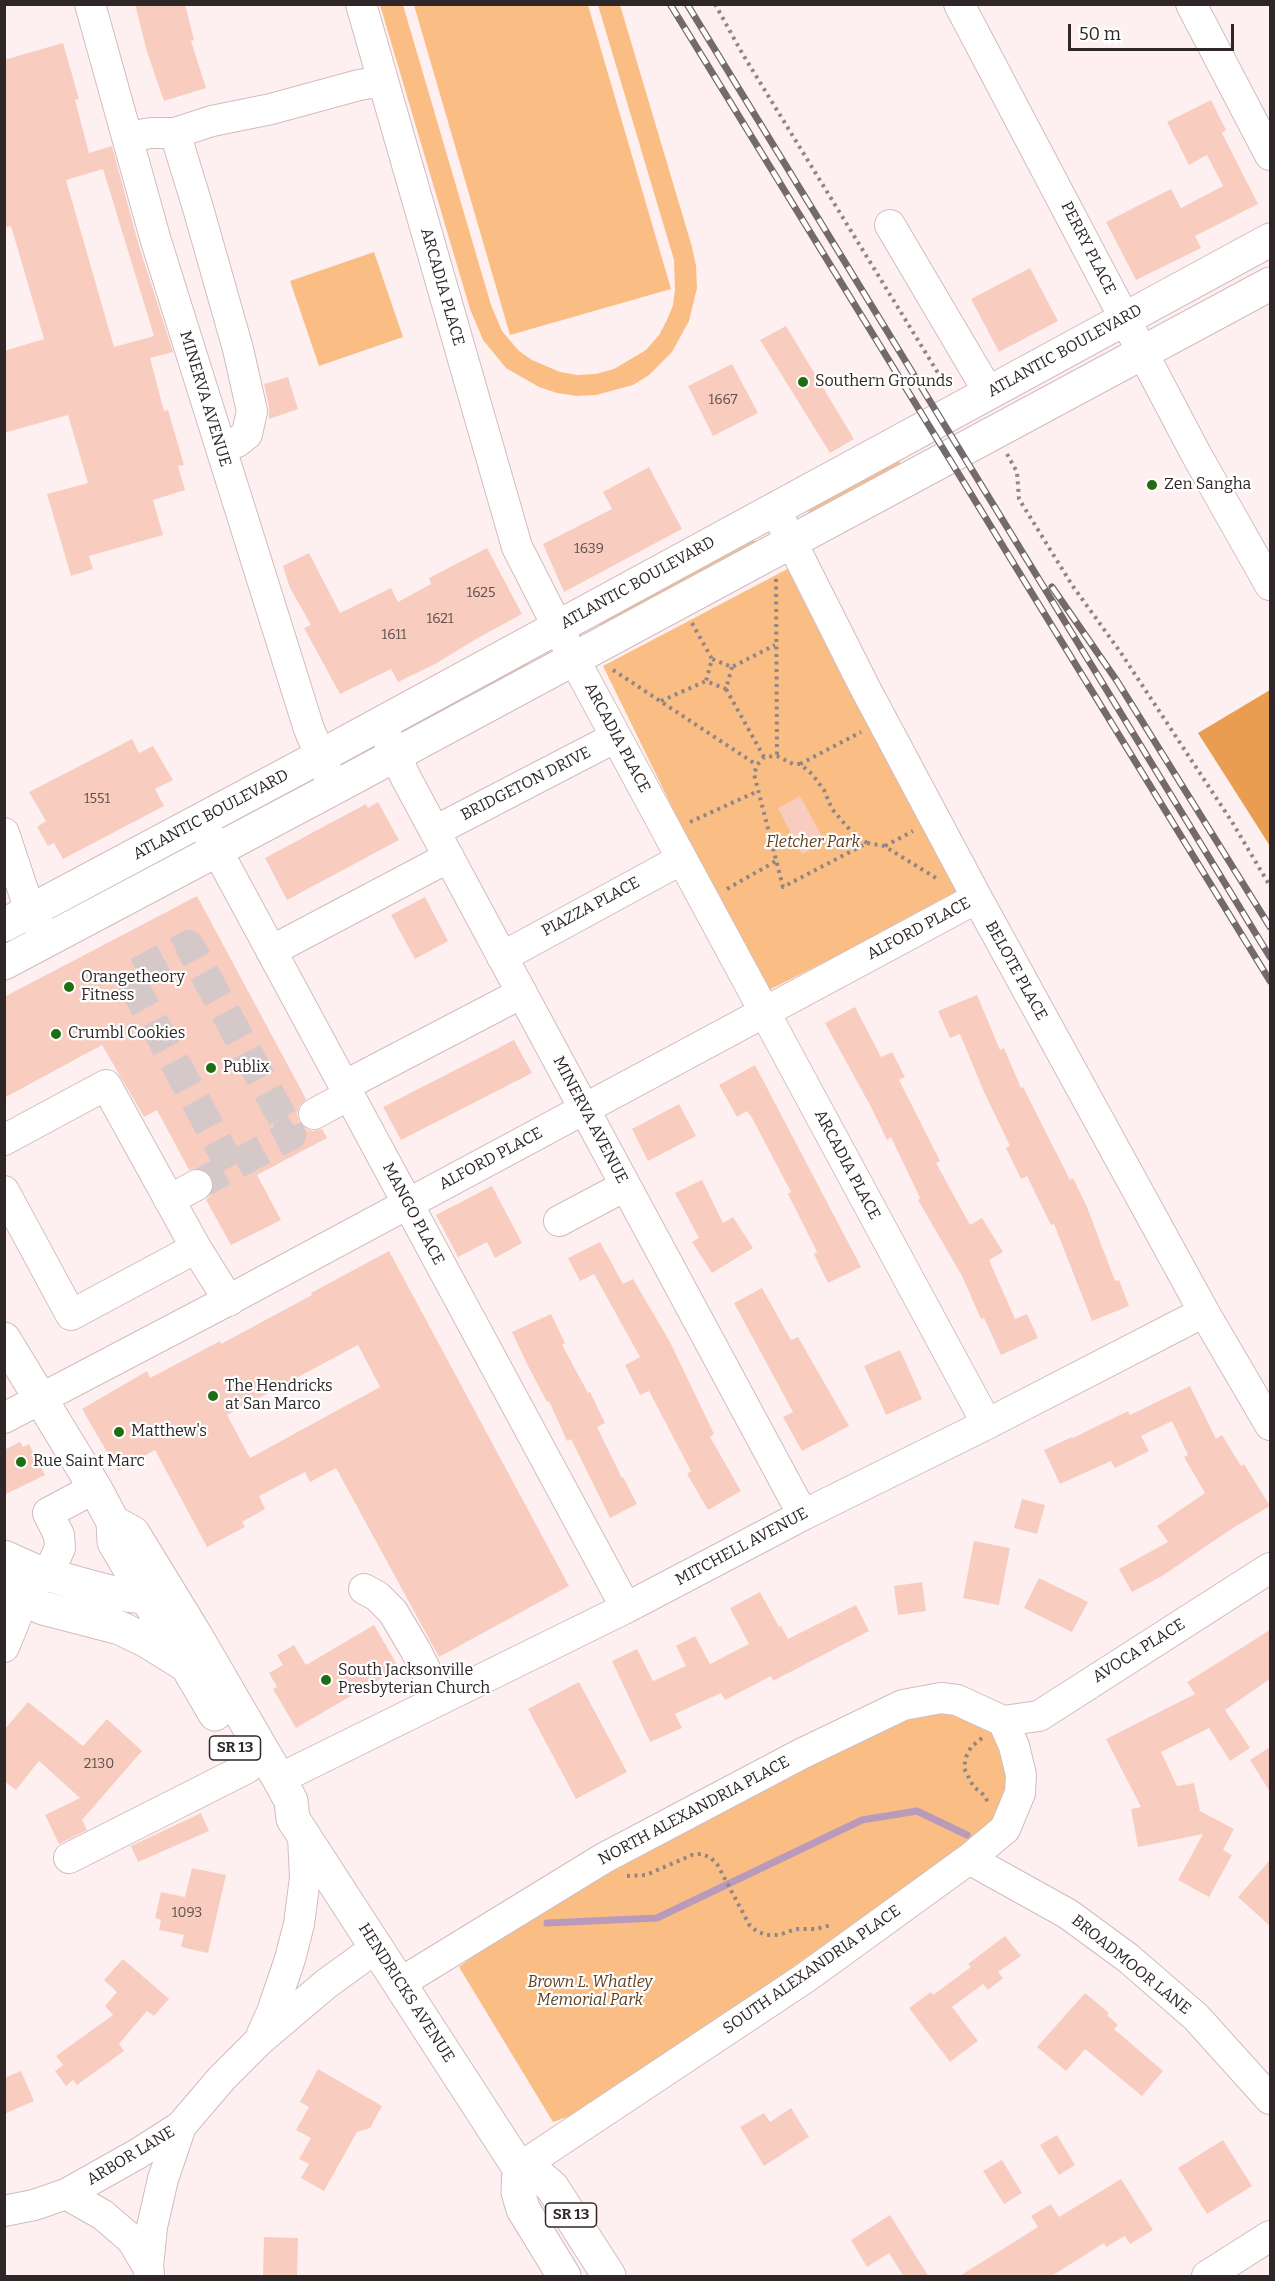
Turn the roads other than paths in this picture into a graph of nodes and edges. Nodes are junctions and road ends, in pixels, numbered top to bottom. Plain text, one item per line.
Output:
1 (90, 4) edge
2 (361, 4) edge
3 (959, 4) edge
4 (1191, 4) edge
5 (383, 81) junction
6 (175, 133) junction
7 (127, 137) junction
8 (1270, 156) edge
9 (890, 225) dead end
10 (1270, 240) edge
11 (1270, 284) edge
12 (1124, 319) junction
13 (1143, 353) junction
14 (989, 393) junction
15 (221, 448) junction
16 (775, 509) junction
17 (784, 555) junction
18 (1270, 584) edge
19 (558, 627) junction
20 (574, 659) junction
21 (381, 724) junction
22 (616, 737) junction
23 (395, 755) junction
24 (319, 757) junction
25 (334, 788) junction
26 (201, 820) junction
27 (435, 831) junction
28 (4, 833) edge
29 (217, 850) junction
30 (449, 857) junction
31 (682, 859) junction
32 (975, 895) junction
33 (17, 918) edge
34 (48, 940) junction
35 (271, 951) junction
36 (502, 957) junction
37 (4, 963) edge
38 (522, 993) junction
39 (764, 1011) junction
40 (346, 1091) junction
41 (584, 1109) junction
42 (314, 1114) tunnel mouth
43 (4, 1140) edge
44 (197, 1185) tunnel mouth
45 (625, 1186) junction
46 (4, 1191) edge
47 (169, 1200) junction
48 (408, 1204) junction
49 (559, 1221) dead end
50 (196, 1248) junction
51 (229, 1301) junction
52 (1204, 1312) junction
53 (4, 1339) edge
54 (42, 1399) junction
55 (4, 1418) edge
56 (987, 1424) junction
57 (1270, 1425) edge
58 (94, 1488) junction
59 (803, 1515) junction
60 (113, 1522) junction
61 (4, 1557) edge
62 (1270, 1568) edge
63 (28, 1583) edge
64 (364, 1589) dead end
65 (144, 1596) junction
66 (626, 1608) junction
67 (196, 1636) junction
68 (4, 1647) edge
69 (187, 1666) junction
70 (440, 1699) junction
71 (1003, 1720) junction
72 (247, 1768) junction
73 (279, 1779) junction
74 (298, 1827) junction
75 (69, 1858) dead end
76 (969, 1859) junction
77 (377, 1947) junction
78 (400, 1983) junction
79 (260, 2040) junction
80 (1270, 2099) edge
81 (181, 2126) junction
82 (519, 2168) junction
83 (66, 2194) junction
84 (4, 2211) edge
85 (1270, 2236) edge
86 (149, 2272) edge
87 (564, 2277) edge
88 (609, 2277) edge
89 (1207, 2277) edge

1 - 7 street, MINERVA AVENUE
2 - 5 street, ARCADIA PLACE
3 - 12 street, PERRY PLACE
4 - 8 street
5 - 6 street
5 - 19 street, ARCADIA PLACE
6 - 7 street
6 - 15 street
7 - 15 street, MINERVA AVENUE
9 - 14 street
10 - 12 main road, ATLANTIC BOULEVARD
11 - 13 main road, ATLANTIC BOULEVARD
12 - 13 street, PERRY PLACE
12 - 14 main road, ATLANTIC BOULEVARD
13 - 17 main road, ATLANTIC BOULEVARD
13 - 18 street, PERRY PLACE
14 - 16 main road, ATLANTIC BOULEVARD
15 - 24 street, MINERVA AVENUE
16 - 17 street, BELOTE PLACE
16 - 19 main road, ATLANTIC BOULEVARD
17 - 20 main road, ATLANTIC BOULEVARD
17 - 32 street, BELOTE PLACE
19 - 20 street, ARCADIA PLACE
19 - 21 main road, ATLANTIC BOULEVARD
20 - 22 street, ARCADIA PLACE
20 - 23 main road, ATLANTIC BOULEVARD
21 - 23 street, MINERVA AVENUE
21 - 24 main road, ATLANTIC BOULEVARD
22 - 27 street, BRIDGETON DRIVE
22 - 31 street, ARCADIA PLACE
23 - 25 main road, ATLANTIC BOULEVARD
23 - 27 street, MINERVA AVENUE
24 - 25 street, MINERVA AVENUE
24 - 26 main road, ATLANTIC BOULEVARD
25 - 29 main road, ATLANTIC BOULEVARD
26 - 29 street, MANGO PLACE
26 - 33 main road, ATLANTIC BOULEVARD
27 - 30 street, MINERVA AVENUE
28 - 33 street
29 - 34 main road, ATLANTIC BOULEVARD
29 - 35 street, MANGO PLACE
30 - 35 street
30 - 36 street, MINERVA AVENUE
31 - 36 street, PIAZZA PLACE
31 - 39 street, ARCADIA PLACE
32 - 39 street, ALFORD PLACE
32 - 52 street, BELOTE PLACE
33 - 34 street
34 - 37 main road, ATLANTIC BOULEVARD
35 - 40 street, MANGO PLACE
36 - 38 street, MINERVA AVENUE
38 - 40 street
38 - 41 street, MINERVA AVENUE
39 - 41 street, ALFORD PLACE
39 - 56 street, ARCADIA PLACE
40 - 42 street
40 - 48 street, MANGO PLACE
41 - 45 street, MINERVA AVENUE
41 - 48 street, ALFORD PLACE
43 - 47 street
44 - 47 street
45 - 49 street
45 - 59 street, MINERVA AVENUE
46 - 50 street
47 - 50 street
48 - 51 street, ALFORD PLACE
48 - 66 street, MANGO PLACE
50 - 51 street
51 - 54 street, ALFORD PLACE
52 - 56 street, MITCHELL AVENUE
52 - 57 street, BELOTE PLACE
53 - 54 main road, HENDRICKS AVENUE / SR 13
54 - 55 street, ALFORD PLACE
54 - 58 main road, HENDRICKS AVENUE / SR 13
56 - 59 street, MITCHELL AVENUE
58 - 60 main road, HENDRICKS AVENUE / SR 13
58 - 63 street
59 - 66 street, MITCHELL AVENUE
60 - 65 main road, HENDRICKS AVENUE / SR 13
60 - 67 main road, HENDRICKS AVENUE / SR 13
61 - 63 main road
62 - 71 street, AVOCA PLACE
63 - 65 main road
63 - 68 street
63 - 69 main road
64 - 70 street
65 - 67 main road
65 - 69 main road, HENDRICKS AVENUE / SR 13
66 - 70 street, MITCHELL AVENUE
67 - 73 main road, HENDRICKS AVENUE / SR 13
69 - 72 main road, HENDRICKS AVENUE / SR 13
70 - 73 street, MITCHELL AVENUE
71 - 76 street, SOUTH ALEXANDRIA PLACE
71 - 78 street, NORTH ALEXANDRIA PLACE
72 - 74 main road, HENDRICKS AVENUE / SR 13
72 - 75 street
73 - 74 main road, HENDRICKS AVENUE / SR 13
74 - 77 main road, HENDRICKS AVENUE / SR 13
74 - 79 street, ARBOR LANE
76 - 80 street, BROADMOOR LANE
76 - 82 street, SOUTH ALEXANDRIA PLACE
77 - 78 main road, HENDRICKS AVENUE / SR 13
77 - 79 street, ARBOR LANE
78 - 82 main road, HENDRICKS AVENUE / SR 13
79 - 81 street, ARBOR LANE
81 - 83 street, ARBOR LANE
81 - 86 street
82 - 87 main road, SR 13
82 - 88 main road, SR 13
83 - 84 street, ARBOR LANE
83 - 86 street
85 - 89 street

